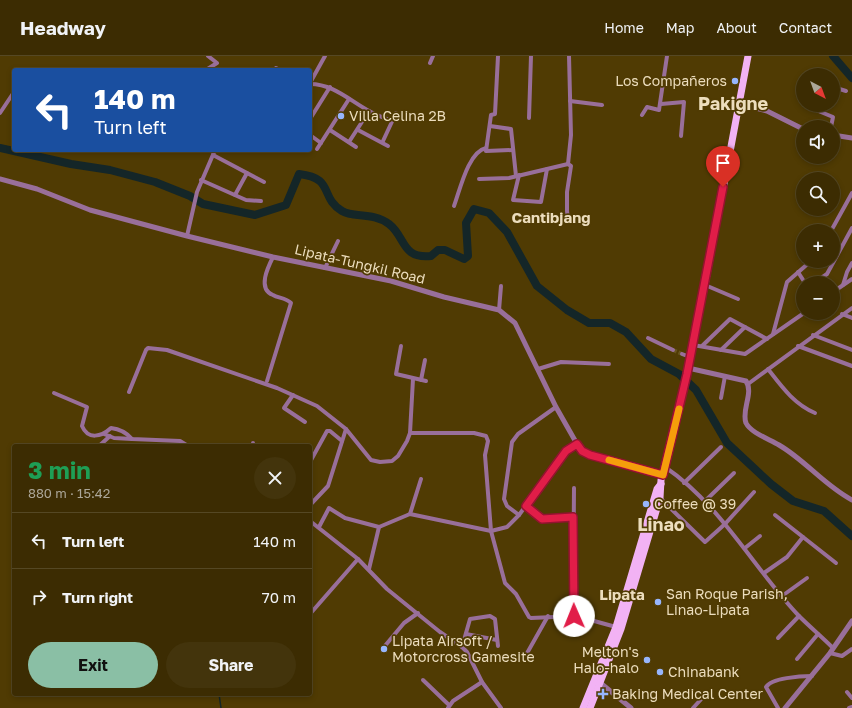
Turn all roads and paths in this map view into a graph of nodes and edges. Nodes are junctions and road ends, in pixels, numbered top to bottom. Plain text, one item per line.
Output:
1 (208, 56) edge
2 (325, 56) edge
3 (433, 56) edge
4 (498, 56) edge
5 (531, 56) edge
6 (569, 56) edge
7 (667, 56) edge
8 (748, 56) edge
9 (430, 63) dead end
10 (209, 68) edge
11 (312, 79) edge
12 (312, 83) edge
13 (330, 87) junction
14 (840, 89) edge
15 (846, 91) dead end
16 (12, 97) edge
17 (350, 99) junction
18 (570, 101) junction
19 (660, 104) junction
20 (739, 104) junction
21 (602, 105) dead end
22 (369, 111) junction
23 (821, 112) edge
24 (0, 113) edge
25 (396, 113) dead end
26 (642, 115) dead end
27 (312, 116) edge
28 (529, 118) dead end
29 (832, 120) edge
30 (392, 121) junction
31 (490, 126) junction
32 (796, 126) edge
33 (330, 130) junction
34 (358, 130) junction
35 (312, 136) edge
36 (681, 136) dead end
37 (840, 136) edge
38 (852, 138) edge
39 (383, 141) junction
40 (349, 142) junction
41 (321, 143) junction
42 (388, 146) dead end
43 (356, 147) dead end
44 (486, 148) junction
45 (317, 150) dead end
46 (513, 150) junction
47 (214, 152) edge
48 (568, 164) junction
49 (547, 169) junction
50 (247, 173) junction
51 (517, 175) junction
52 (0, 179) edge
53 (479, 179) dead end
54 (201, 180) junction
55 (264, 182) dead end
56 (852, 193) edge
57 (235, 195) junction
58 (261, 201) dead end
59 (454, 206) dead end
60 (568, 220) dead end
61 (835, 224) edge
62 (852, 228) edge
63 (187, 236) junction
64 (338, 241) dead end
65 (273, 257) junction
66 (852, 264) edge
67 (325, 268) junction
68 (803, 268) edge
69 (798, 272) junction
70 (801, 276) edge
71 (824, 276) edge
72 (852, 279) edge
73 (705, 284) junction
74 (843, 285) junction
75 (501, 286) dead end
76 (840, 287) edge
77 (738, 299) dead end
78 (852, 308) edge
79 (499, 310) junction
80 (842, 314) junction
81 (852, 318) edge
82 (796, 319) edge
83 (745, 327) junction
84 (773, 335) junction
85 (813, 335) junction
86 (648, 338) dead end
87 (767, 339) junction
88 (693, 345) junction
89 (402, 346) dead end
90 (702, 346) junction
91 (798, 346) junction
92 (673, 350) tunnel mouth
93 (721, 350) junction
94 (852, 350) edge
95 (682, 354) tunnel mouth
96 (690, 357) junction
97 (425, 360) dead end
98 (610, 364) dead end
99 (852, 366) edge
100 (538, 369) junction
101 (768, 369) junction
102 (687, 371) junction
103 (725, 376) junction
104 (413, 379) junction
105 (267, 381) dead end
106 (748, 384) junction
107 (129, 392) dead end
108 (54, 393) dead end
109 (293, 395) junction
110 (721, 398) dead end
111 (556, 407) junction
112 (815, 413) dead end
113 (305, 422) dead end
114 (346, 429) junction
115 (410, 433) junction
116 (104, 434) junction
117 (110, 436) junction
118 (132, 439) junction
119 (342, 441) junction
120 (101, 444) edge
121 (185, 444) edge
122 (577, 444) junction
123 (721, 447) dead end
124 (312, 458) edge
125 (665, 467) junction
126 (734, 473) dead end
127 (663, 475) junction
128 (421, 479) dead end
129 (684, 483) junction
130 (661, 484) junction
131 (574, 488) dead end
132 (754, 492) dead end
133 (660, 498) junction
134 (852, 500) edge
135 (704, 502) junction
136 (312, 503) edge
137 (526, 506) junction
138 (410, 514) junction
139 (518, 515) junction
140 (775, 515) dead end
141 (573, 517) junction
142 (312, 522) edge
143 (725, 524) junction
144 (319, 527) junction
145 (379, 527) junction
146 (491, 531) junction
147 (760, 536) dead end
148 (803, 537) junction
149 (745, 548) junction
150 (358, 559) junction
151 (836, 563) dead end
152 (369, 569) junction
153 (764, 573) junction
154 (807, 578) dead end
155 (782, 596) junction
156 (312, 612) edge
157 (418, 613) junction
158 (548, 616) junction
159 (574, 616) junction
160 (799, 616) junction
161 (852, 621) edge
162 (616, 627) junction
163 (466, 634) junction
164 (818, 634) junction
165 (778, 638) dead end
166 (497, 640) junction
167 (498, 646) dead end
168 (462, 647) junction
169 (384, 648) dead end
170 (852, 649) edge
171 (831, 650) junction
172 (526, 655) dead end
173 (797, 659) dead end
174 (812, 676) junction
175 (423, 680) dead end
176 (482, 682) junction
177 (598, 682) junction
178 (847, 692) dead end
179 (705, 695) dead end
180 (852, 698) edge
181 (448, 706) edge
182 (852, 707) edge
183 (501, 708) edge
184 (583, 708) edge
185 (590, 708) edge
186 (631, 708) edge
187 (693, 708) edge
188 (778, 708) edge
189 (785, 708) edge
190 (849, 708) edge

1 - 10 street
2 - 11 street
3 - 9 street
4 - 31 street
5 - 28 street
6 - 18 street
7 - 19 street
8 - 20 highway
12 - 13 street
13 - 17 street
13 - 27 street
14 - 15 street
16 - 24 street
17 - 22 street
17 - 33 street
18 - 21 street
18 - 48 street
19 - 26 street
19 - 36 street
20 - 32 street
20 - 73 highway
22 - 30 street
22 - 34 street
23 - 29 street
25 - 30 street
30 - 39 street
31 - 44 street
31 - 46 street
33 - 40 street
33 - 41 street
34 - 39 street
34 - 40 street
35 - 41 street
37 - 38 street
39 - 42 street
40 - 43 street
41 - 45 street
44 - 46 street
44 - 59 street
46 - 51 street
47 - 50 street
47 - 54 street
48 - 49 street
48 - 60 street
49 - 51 street
49 - 51 street
50 - 55 street
50 - 57 street
51 - 53 street
52 - 63 street, Lipata-Tungkil Road
54 - 57 street
54 - 63 street
56 - 61 street
57 - 58 street
62 - 71 street
63 - 65 street, Lipata-Tungkil Road
64 - 67 street
65 - 67 street, Lipata-Tungkil Road
65 - 105 street
66 - 74 street
67 - 79 street, Lipata-Tungkil Road
68 - 69 street
69 - 70 street
69 - 84 street
72 - 74 street
73 - 77 street
73 - 88 highway
74 - 76 street
75 - 79 street
78 - 80 street
79 - 100 street, Lipata-Tungkil Road
80 - 81 street
80 - 85 street
82 - 84 street
83 - 87 street
83 - 90 street
83 - 93 street
84 - 87 street
85 - 91 street
85 - 94 street
86 - 92 street
87 - 93 street
88 - 90 street
88 - 96 highway
89 - 104 street
90 - 93 street
91 - 99 street
91 - 101 street
95 - 96 street
96 - 102 highway
97 - 104 street
98 - 100 street
100 - 111 street, Lipata-Tungkil Road
101 - 106 street
101 - 112 street
102 - 103 street
102 - 125 highway
103 - 106 street
103 - 110 street
104 - 115 street
106 - 134 street
107 - 109 street
108 - 116 street
109 - 113 street
109 - 114 street
111 - 122 street, Lipata-Tungkil Road
111 - 139 street
114 - 115 street
114 - 119 street
115 - 146 street
116 - 117 street
116 - 118 street
117 - 118 street
117 - 120 street
118 - 121 street
119 - 124 street
119 - 136 street
122 - 127 street, Lipata-Tungkil Road
122 - 137 street
123 - 129 street
125 - 127 highway
125 - 129 street
126 - 135 street
127 - 130 highway
128 - 138 street
129 - 135 street
130 - 133 highway
130 - 162 highway
131 - 141 street
132 - 143 street
133 - 143 street
133 - 177 highway
135 - 143 street
137 - 139 street
137 - 141 street
138 - 145 street
138 - 146 street
139 - 146 street
140 - 148 street
141 - 159 street
142 - 144 street
143 - 149 street
144 - 145 street
144 - 150 street
145 - 152 street
146 - 158 street
147 - 149 street
148 - 151 street
148 - 153 street
149 - 153 street
150 - 152 street
150 - 156 street
152 - 157 street
153 - 155 street
154 - 155 street
155 - 160 street
157 - 168 street
157 - 169 street
158 - 159 street
158 - 172 street
159 - 162 street
160 - 164 street
160 - 165 street
161 - 171 street
162 - 177 highway
163 - 166 street
163 - 166 street
163 - 168 street
164 - 171 street
164 - 173 street
166 - 167 street
168 - 176 street
170 - 171 street
171 - 174 street
174 - 188 street
174 - 189 street
175 - 181 street
176 - 181 street
176 - 183 street
177 - 184 highway
177 - 185 highway
177 - 186 street
178 - 180 street
179 - 187 street
182 - 190 street

